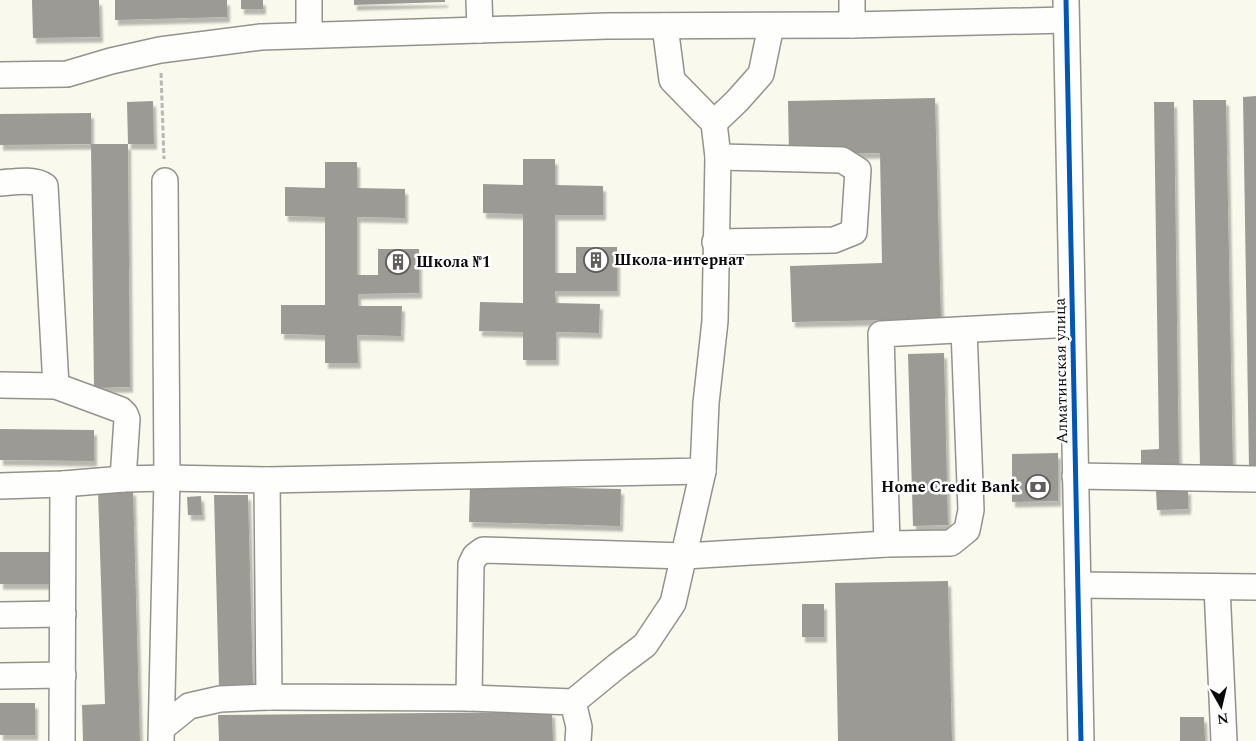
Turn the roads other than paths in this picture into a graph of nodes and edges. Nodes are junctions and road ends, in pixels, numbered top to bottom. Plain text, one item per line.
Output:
1 (308, 0) edge
2 (479, 0) edge
3 (852, 0) edge
4 (1066, 10) edge
5 (1010, 11) edge
6 (852, 25) junction
7 (666, 26) junction
8 (771, 26) junction
9 (480, 30) junction
10 (309, 35) junction
11 (111, 61) junction
12 (0, 62) edge
13 (0, 75) edge
14 (714, 123) junction
15 (718, 157) junction
16 (165, 181) road end
17 (0, 183) edge
18 (715, 242) junction
19 (1072, 324) junction
20 (964, 330) junction
21 (0, 385) edge
22 (56, 386) junction
23 (703, 471) junction
24 (1075, 476) junction
25 (167, 478) junction
26 (1256, 478) edge
27 (123, 479) junction
28 (267, 480) junction
29 (63, 484) junction
30 (0, 486) edge
31 (887, 544) junction
32 (685, 556) junction
33 (1078, 585) junction
34 (1217, 587) junction
35 (1256, 587) edge
36 (63, 614) junction
37 (0, 615) edge
38 (63, 675) junction
39 (0, 676) edge
40 (269, 697) junction
41 (469, 698) junction
42 (573, 702) junction
43 (161, 735) edge
44 (62, 741) edge
45 (578, 741) edge
46 (1081, 741) edge
47 (1224, 741) edge

1 - 10 street
2 - 9 street
3 - 6 street
4 - 5 street
4 - 19 street, Алматинская улица
5 - 6 street
6 - 8 street
7 - 8 street
7 - 9 street
7 - 14 street
8 - 14 street
9 - 10 street
10 - 11 street
11 - 12 street
11 - 13 street
14 - 15 street
15 - 18 street
15 - 18 street
16 - 25 street
17 - 22 street
18 - 23 street
19 - 20 street
19 - 24 street, Алматинская улица
20 - 31 street
20 - 31 street
21 - 22 street
22 - 27 street
23 - 28 street
23 - 32 street
24 - 26 street
24 - 33 street, Алматинская улица
25 - 27 street
25 - 28 street
25 - 43 street
27 - 29 street
28 - 40 street
29 - 30 street
29 - 36 street
31 - 32 street
32 - 41 street
32 - 42 street
33 - 34 street
33 - 46 street, Алматинская улица
34 - 35 street
34 - 47 street
36 - 37 street
36 - 38 street
38 - 39 street
38 - 44 street
40 - 41 street
40 - 43 street
41 - 42 street
42 - 45 street

